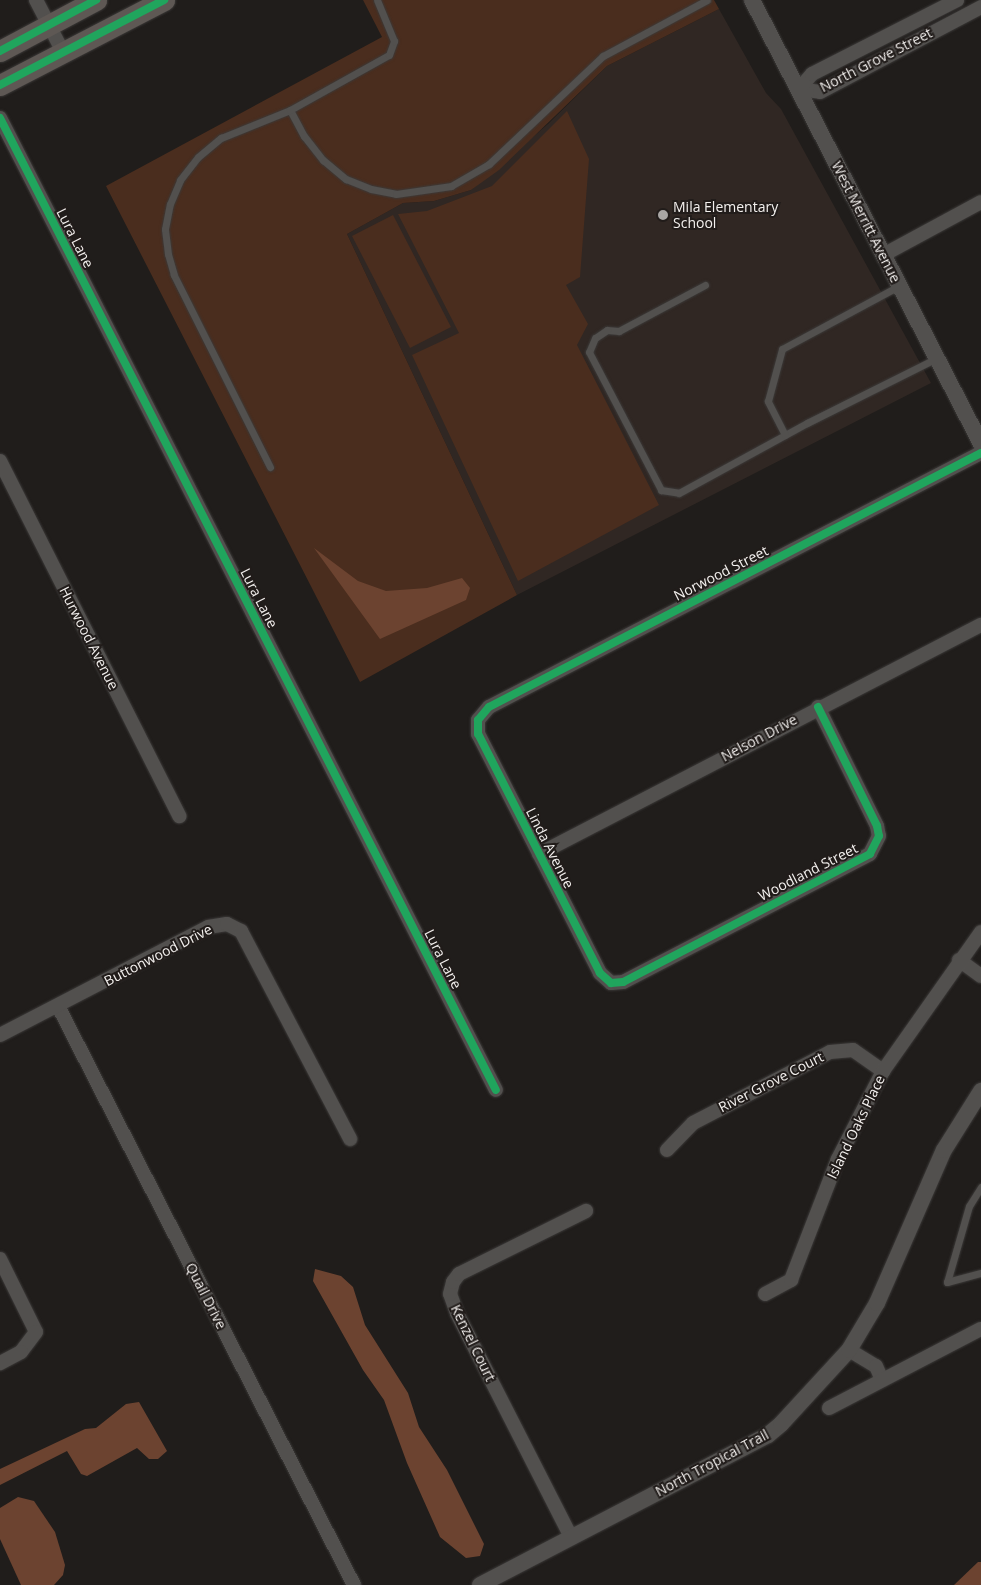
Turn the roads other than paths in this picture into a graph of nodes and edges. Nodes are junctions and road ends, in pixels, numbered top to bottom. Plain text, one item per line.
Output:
1 (36, 0) edge
2 (96, 0) edge
3 (164, 0) edge
4 (377, 0) edge
5 (707, 0) edge
6 (752, 0) edge
7 (957, 0) edge
8 (981, 7) edge
9 (49, 24) junction
10 (896, 32) junction
11 (904, 48) junction
12 (0, 51) edge
13 (64, 52) junction
14 (0, 85) edge
15 (799, 89) junction
16 (290, 110) junction
17 (0, 118) edge
18 (981, 202) edge
19 (883, 255) junction
20 (705, 285) dead end
21 (899, 286) junction
22 (937, 358) junction
23 (785, 435) junction
24 (981, 443) edge
25 (981, 453) edge
26 (0, 461) edge
27 (270, 467) dead end
28 (981, 625) edge
29 (818, 707) junction
30 (478, 720) joint
31 (179, 816) dead end
32 (539, 854) junction
33 (981, 932) edge
34 (959, 960) junction
35 (981, 976) edge
36 (610, 983) joint
37 (58, 1006) junction
38 (0, 1035) edge
39 (883, 1071) junction
40 (496, 1090) dead end
41 (981, 1091) edge
42 (350, 1139) dead end
43 (668, 1150) dead end
44 (981, 1187) edge
45 (586, 1211) dead end
46 (0, 1259) edge
47 (981, 1273) edge
48 (765, 1294) dead end
49 (981, 1329) edge
50 (849, 1350) junction
51 (0, 1363) edge
52 (882, 1380) junction
53 (829, 1408) dead end
54 (571, 1538) junction
55 (354, 1585) edge
56 (480, 1585) edge

1 - 9 street
2 - 9 main road
3 - 13 main road
4 - 16 lane
5 - 16 lane
6 - 15 street, West Merritt Avenue
7 - 10 street, North Grove Street
8 - 11 street, North Grove Street
9 - 12 main road
9 - 13 street
10 - 11 street
10 - 15 street, North Grove Street
11 - 15 street, North Grove Street
13 - 14 main road
15 - 19 street, West Merritt Avenue
16 - 27 lane
17 - 40 street, Lura Lane
18 - 19 street
19 - 21 street, West Merritt Avenue
20 - 23 lane
21 - 22 street, West Merritt Avenue
21 - 23 lane
22 - 23 lane
22 - 24 street, West Merritt Avenue
25 - 30 street, Norwood Street
26 - 31 street, Hurwood Avenue
28 - 29 street, Nelson Drive
29 - 32 street, Nelson Drive
29 - 36 street, Woodland Street
30 - 32 street, Linda Avenue
32 - 36 street, Linda Avenue
33 - 34 street, Island Oaks Place
34 - 35 street
34 - 39 street, Island Oaks Place
37 - 38 street, Buttonwood Drive
37 - 42 street, Buttonwood Drive
37 - 55 street, Quail Drive
39 - 43 street, River Grove Court
39 - 48 street, Island Oaks Place
41 - 50 street, North Tropical Trail
44 - 47 lane
45 - 54 street, Kenzel Court
46 - 51 street
49 - 52 street
50 - 52 street
50 - 54 street, North Tropical Trail
52 - 53 street
54 - 56 street, North Tropical Trail

